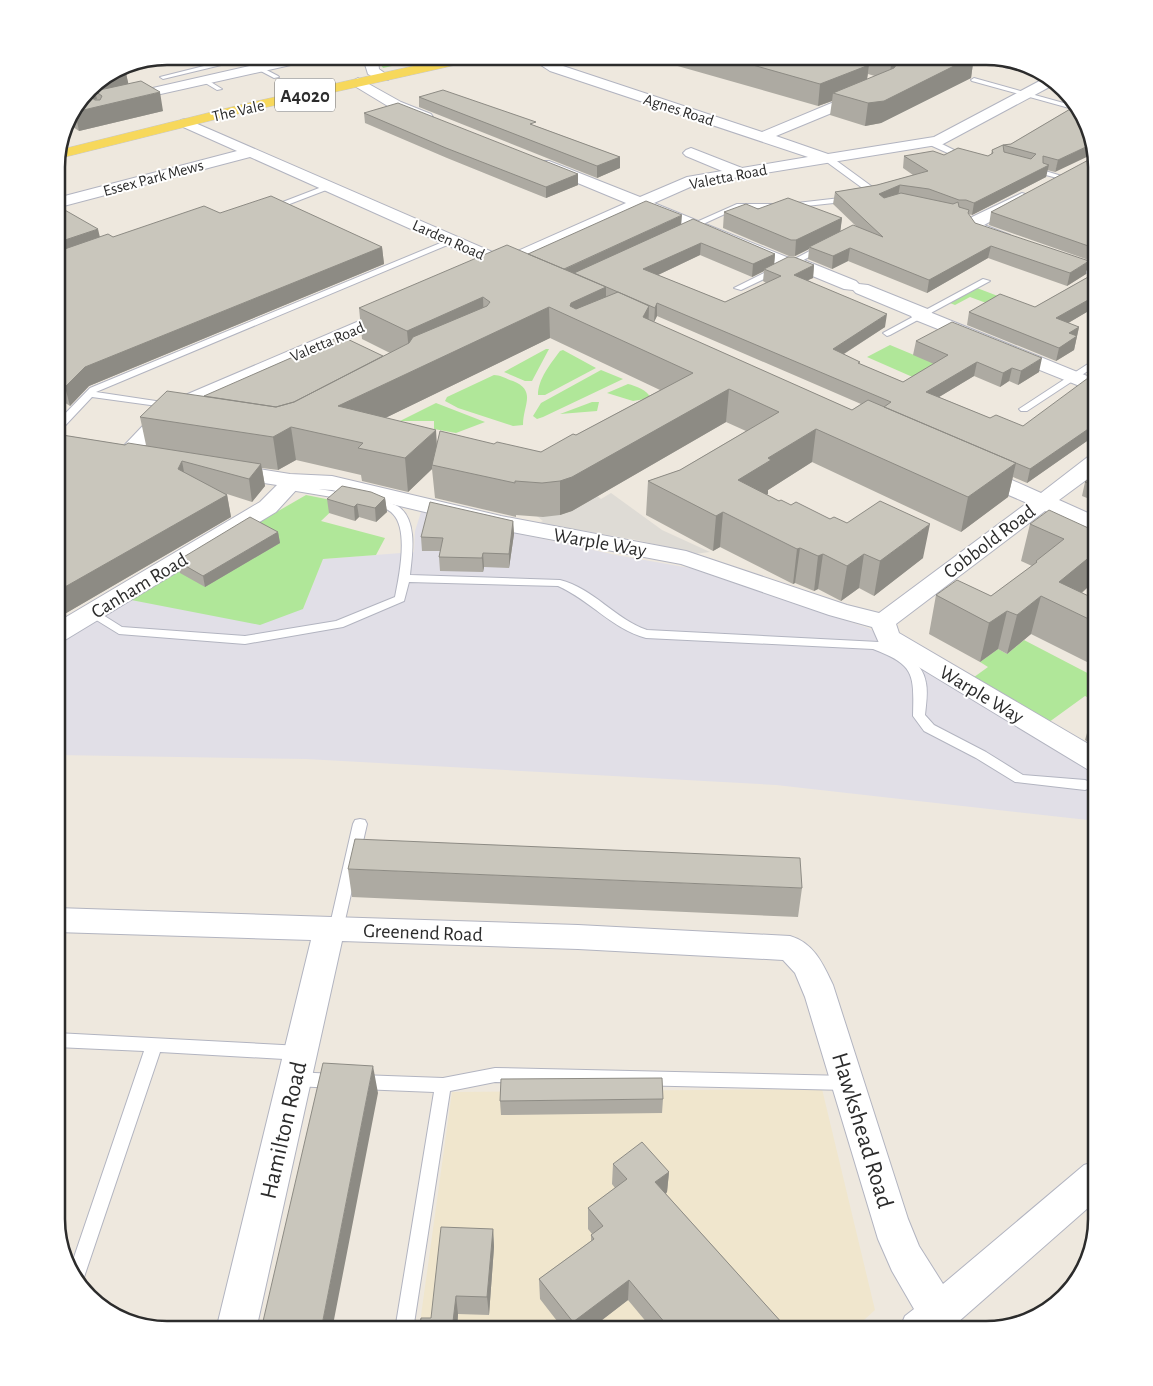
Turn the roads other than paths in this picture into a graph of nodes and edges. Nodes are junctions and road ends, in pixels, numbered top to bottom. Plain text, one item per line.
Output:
1 (207, 65) edge
2 (253, 65) edge
3 (272, 65) edge
4 (372, 65) edge
5 (437, 65) edge
6 (549, 65) edge
7 (259, 68) junction
8 (163, 77) dead end
9 (276, 77) dead end
10 (383, 77) junction
11 (204, 80) junction
12 (974, 80) edge
13 (358, 82) junction
14 (1045, 83) edge
15 (133, 85) edge
16 (219, 89) dead end
17 (876, 89) edge
18 (1024, 95) junction
19 (150, 96) junction
20 (1069, 107) edge
21 (84, 108) edge
22 (186, 123) junction
23 (441, 123) edge
24 (762, 137) junction
25 (932, 142) junction
26 (250, 152) junction
27 (66, 153) edge
28 (691, 153) dead end
29 (529, 158) edge
30 (827, 158) junction
31 (970, 159) edge
32 (1078, 168) edge
33 (739, 172) junction
34 (1046, 172) edge
35 (1061, 177) junction
36 (330, 187) junction
37 (65, 201) edge
38 (643, 203) junction
39 (262, 211) edge
40 (695, 225) junction
41 (677, 233) edge
42 (453, 240) junction
43 (832, 243) edge
44 (1024, 246) edge
45 (1042, 252) edge
46 (791, 263) junction
47 (504, 264) junction
48 (1088, 268) edge
49 (477, 276) edge
50 (531, 276) edge
51 (986, 281) dead end
52 (738, 288) dead end
53 (407, 306) edge
54 (922, 315) junction
55 (887, 333) dead end
56 (338, 336) junction
57 (362, 349) edge
58 (1088, 367) edge
59 (1073, 377) junction
60 (1088, 383) edge
61 (90, 394) junction
62 (1024, 409) dead end
63 (171, 410) junction
64 (195, 418) edge
65 (65, 432) edge
66 (125, 456) edge
67 (959, 466) edge
68 (1088, 467) edge
69 (203, 468) edge
70 (289, 484) junction
71 (1042, 501) junction
72 (1088, 520) edge
73 (405, 578) junction
74 (91, 613) junction
75 (883, 622) junction
76 (65, 629) edge
77 (1088, 757) edge
78 (1085, 785) dead end
79 (360, 824) dead end
80 (65, 922) edge
81 (332, 929) junction
82 (790, 948) joint
83 (65, 1040) edge
84 (154, 1045) junction
85 (298, 1066) junction
86 (849, 1083) junction
87 (443, 1084) junction
88 (1088, 1186) edge
89 (79, 1269) edge
90 (930, 1320) edge
91 (238, 1321) edge
92 (405, 1321) edge

1 - 8 lane
2 - 7 street
3 - 7 street
4 - 10 street
5 - 10 main road, The Vale / A4020
6 - 24 street, Agnes Road
7 - 9 lane
7 - 11 street
10 - 13 main road, The Vale / A4020
11 - 16 lane
11 - 19 street
12 - 18 lane
13 - 22 main road, The Vale / A4020
13 - 23 street
14 - 18 street, Valetta Road
15 - 19 street
17 - 24 street
18 - 20 lane
18 - 25 street, Valetta Road
19 - 21 street
22 - 26 street, Larden Road
22 - 27 main road, The Vale / A4020
24 - 30 street, Agnes Road
25 - 30 street, Valetta Road
25 - 31 lane
26 - 36 street, Larden Road
26 - 37 street, Essex Park Mews
28 - 33 street
29 - 38 street
30 - 33 street, Valetta Road
30 - 40 lane
32 - 35 street
33 - 38 street, Valetta Road
34 - 35 lane
35 - 44 street
36 - 39 lane
36 - 42 street, Larden Road
38 - 40 street
38 - 47 street, Valetta Road
40 - 41 lane
40 - 46 street
42 - 47 street, Larden Road
42 - 61 lane
43 - 46 lane
45 - 48 street
46 - 52 lane
46 - 54 street
47 - 49 street, Valetta Road
47 - 50 street, Larden Road
51 - 54 lane
53 - 56 street, Valetta Road
54 - 55 lane
54 - 59 street
56 - 57 street
56 - 63 street, Valetta Road
58 - 59 lane
59 - 60 street
59 - 62 lane
61 - 63 lane
61 - 65 lane
63 - 64 street
63 - 66 street, Valetta Road
67 - 71 street
68 - 71 street, Cobbold Road
69 - 70 street, Warple Way
70 - 73 lane
70 - 74 street, Canham Road
70 - 75 street, Warple Way
71 - 72 street
71 - 75 street, Cobbold Road
73 - 74 lane
73 - 78 lane
74 - 76 street, Canham Road
75 - 77 street, Warple Way
79 - 81 lane
80 - 81 street, Greenend Road
81 - 82 street, Greenend Road
81 - 85 street, Hamilton Road
82 - 86 street, Hawkshead Road
83 - 84 lane
84 - 85 lane
84 - 89 lane
85 - 87 lane
85 - 91 street, Hamilton Road
86 - 87 lane
86 - 90 street, Hawkshead Road
87 - 92 lane
88 - 90 street

